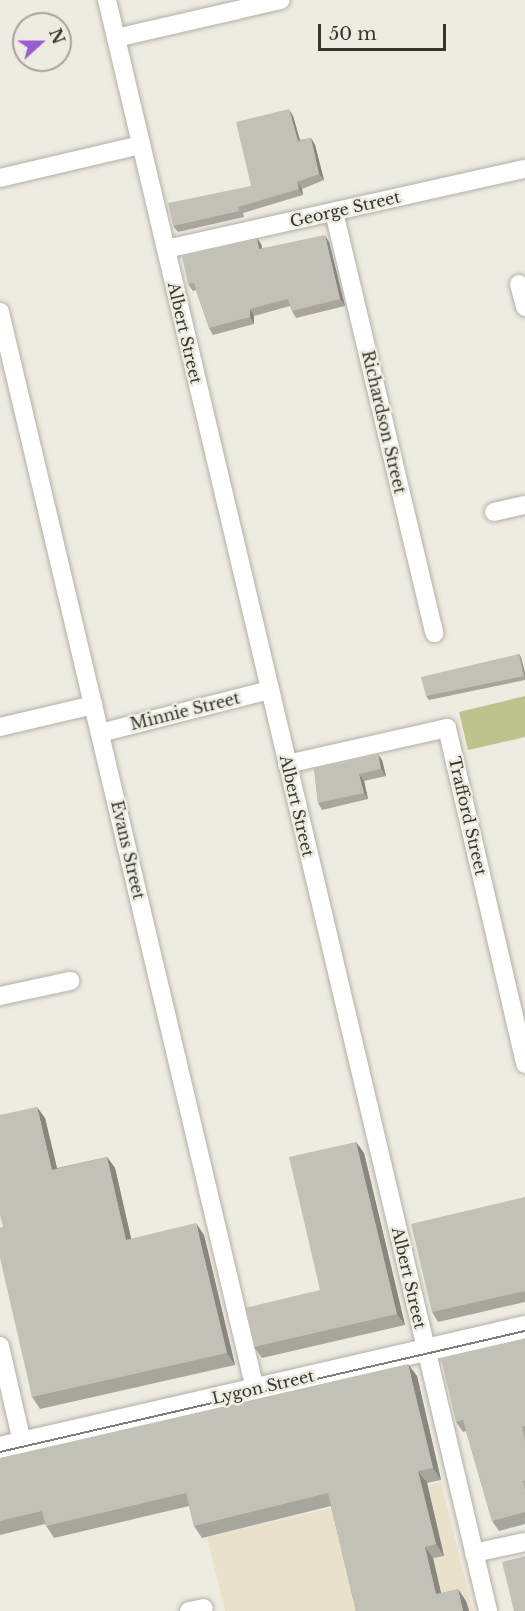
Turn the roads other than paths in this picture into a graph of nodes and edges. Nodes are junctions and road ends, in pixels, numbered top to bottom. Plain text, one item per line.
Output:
1 (107, 0) edge
2 (281, 0) edge
3 (116, 38) junction
4 (141, 145) junction
5 (525, 169) edge
6 (0, 178) edge
7 (334, 212) junction
8 (166, 249) junction
9 (519, 284) dead end
10 (525, 307) edge
11 (0, 312) edge
12 (525, 505) edge
13 (494, 512) dead end
14 (434, 633) dead end
15 (270, 690) junction
16 (93, 705) junction
17 (0, 727) edge
18 (100, 733) junction
19 (287, 764) junction
20 (70, 981) dead end
21 (0, 996) edge
22 (525, 1064) edge
23 (525, 1327) edge
24 (0, 1346) edge
25 (426, 1350) junction
26 (255, 1389) junction
27 (22, 1442) junction
28 (0, 1448) edge
29 (525, 1542) edge
30 (474, 1553) junction
31 (488, 1611) edge

1 - 3 street, Albert Street
2 - 3 street
3 - 4 street, Albert Street
4 - 6 street
4 - 8 street, Albert Street
5 - 7 street, George Street
7 - 8 street, George Street
7 - 14 street, Richardson Street
8 - 15 street, Albert Street
9 - 10 street
11 - 16 street, Evans Street
12 - 13 street
15 - 18 street, Minnie Street
15 - 19 street, Albert Street
16 - 17 street
16 - 18 street, Evans Street
18 - 26 street, Evans Street
19 - 22 street, Trafford Street
19 - 25 street, Albert Street
20 - 21 street
23 - 25 street, Lygon Street
24 - 27 street
25 - 26 street, Lygon Street
25 - 30 street, Albert Street
26 - 27 street, Lygon Street
27 - 28 street, Lygon Street
29 - 30 street
30 - 31 street, Albert Street

